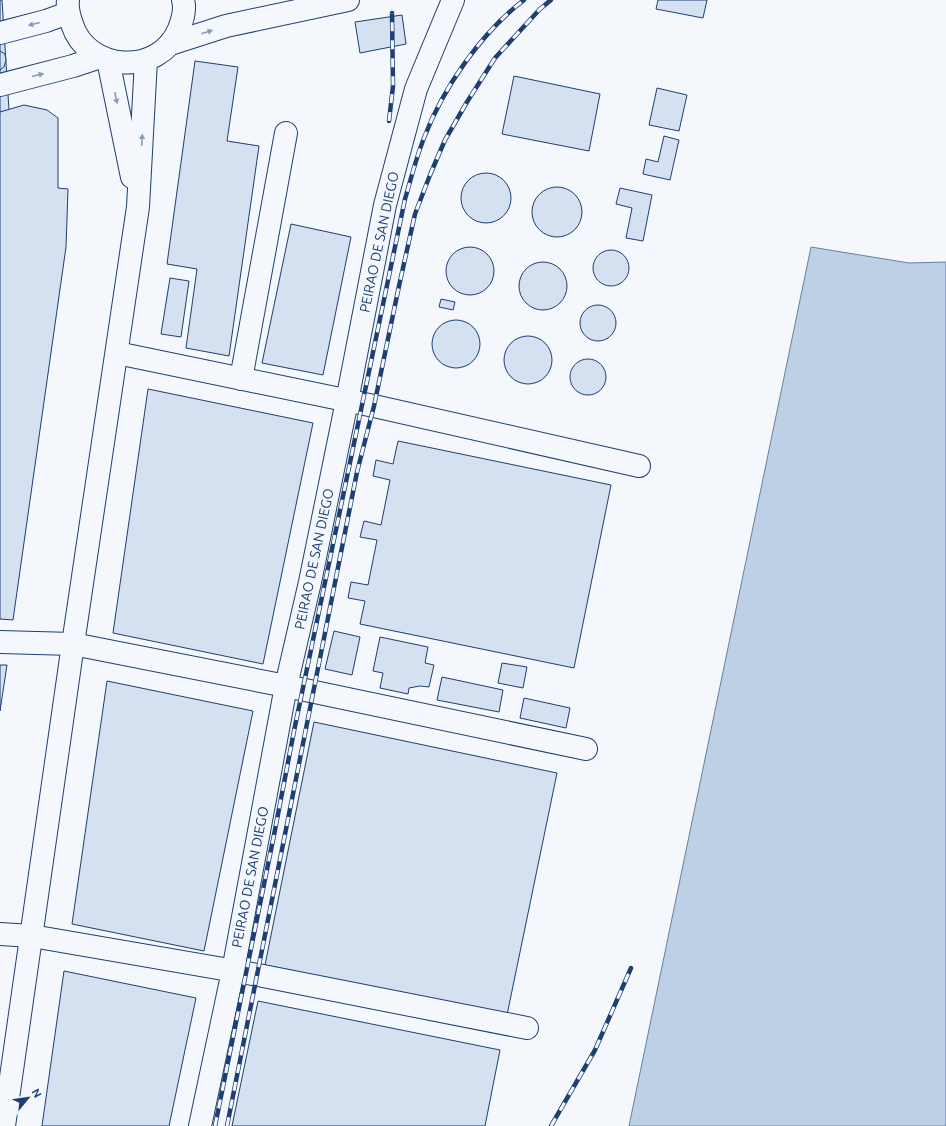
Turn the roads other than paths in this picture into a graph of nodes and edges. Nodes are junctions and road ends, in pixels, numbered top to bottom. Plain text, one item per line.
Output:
1 (183, 0) edge
2 (348, 0) edge
3 (453, 0) edge
4 (67, 4) edge
5 (0, 33) edge
6 (170, 44) junction
7 (104, 58) junction
8 (146, 60) junction
9 (0, 85) edge
10 (286, 133) dead end
11 (138, 207) junction
12 (117, 353) junction
13 (242, 379) junction
14 (347, 402) junction
15 (639, 466) dead end
16 (0, 642) edge
17 (72, 644) junction
18 (286, 686) junction
19 (586, 749) dead end
20 (0, 934) edge
21 (32, 936) junction
22 (232, 971) junction
23 (527, 1028) dead end
24 (4, 1126) edge
25 (200, 1126) edge

1 - 6 lane
6 -> 2 lane
3 - 14 lane, PEIRAO DE SAN DIEGO
4 -> 5 lane
4 - 7 lane
6 - 8 lane
7 - 8 lane
9 -> 7 lane
7 -> 11 lane
11 -> 8 lane
10 - 13 lane
11 - 12 lane
12 - 13 lane
12 - 17 lane
13 - 14 lane
14 - 15 lane
14 - 18 lane, PEIRAO DE SAN DIEGO
16 - 17 lane
17 - 18 lane
17 - 21 lane
18 - 19 lane
18 - 22 lane, PEIRAO DE SAN DIEGO
20 - 21 lane
21 - 22 lane
21 - 24 lane
22 - 23 lane
22 - 25 lane, PEIRAO DE SAN DIEGO

